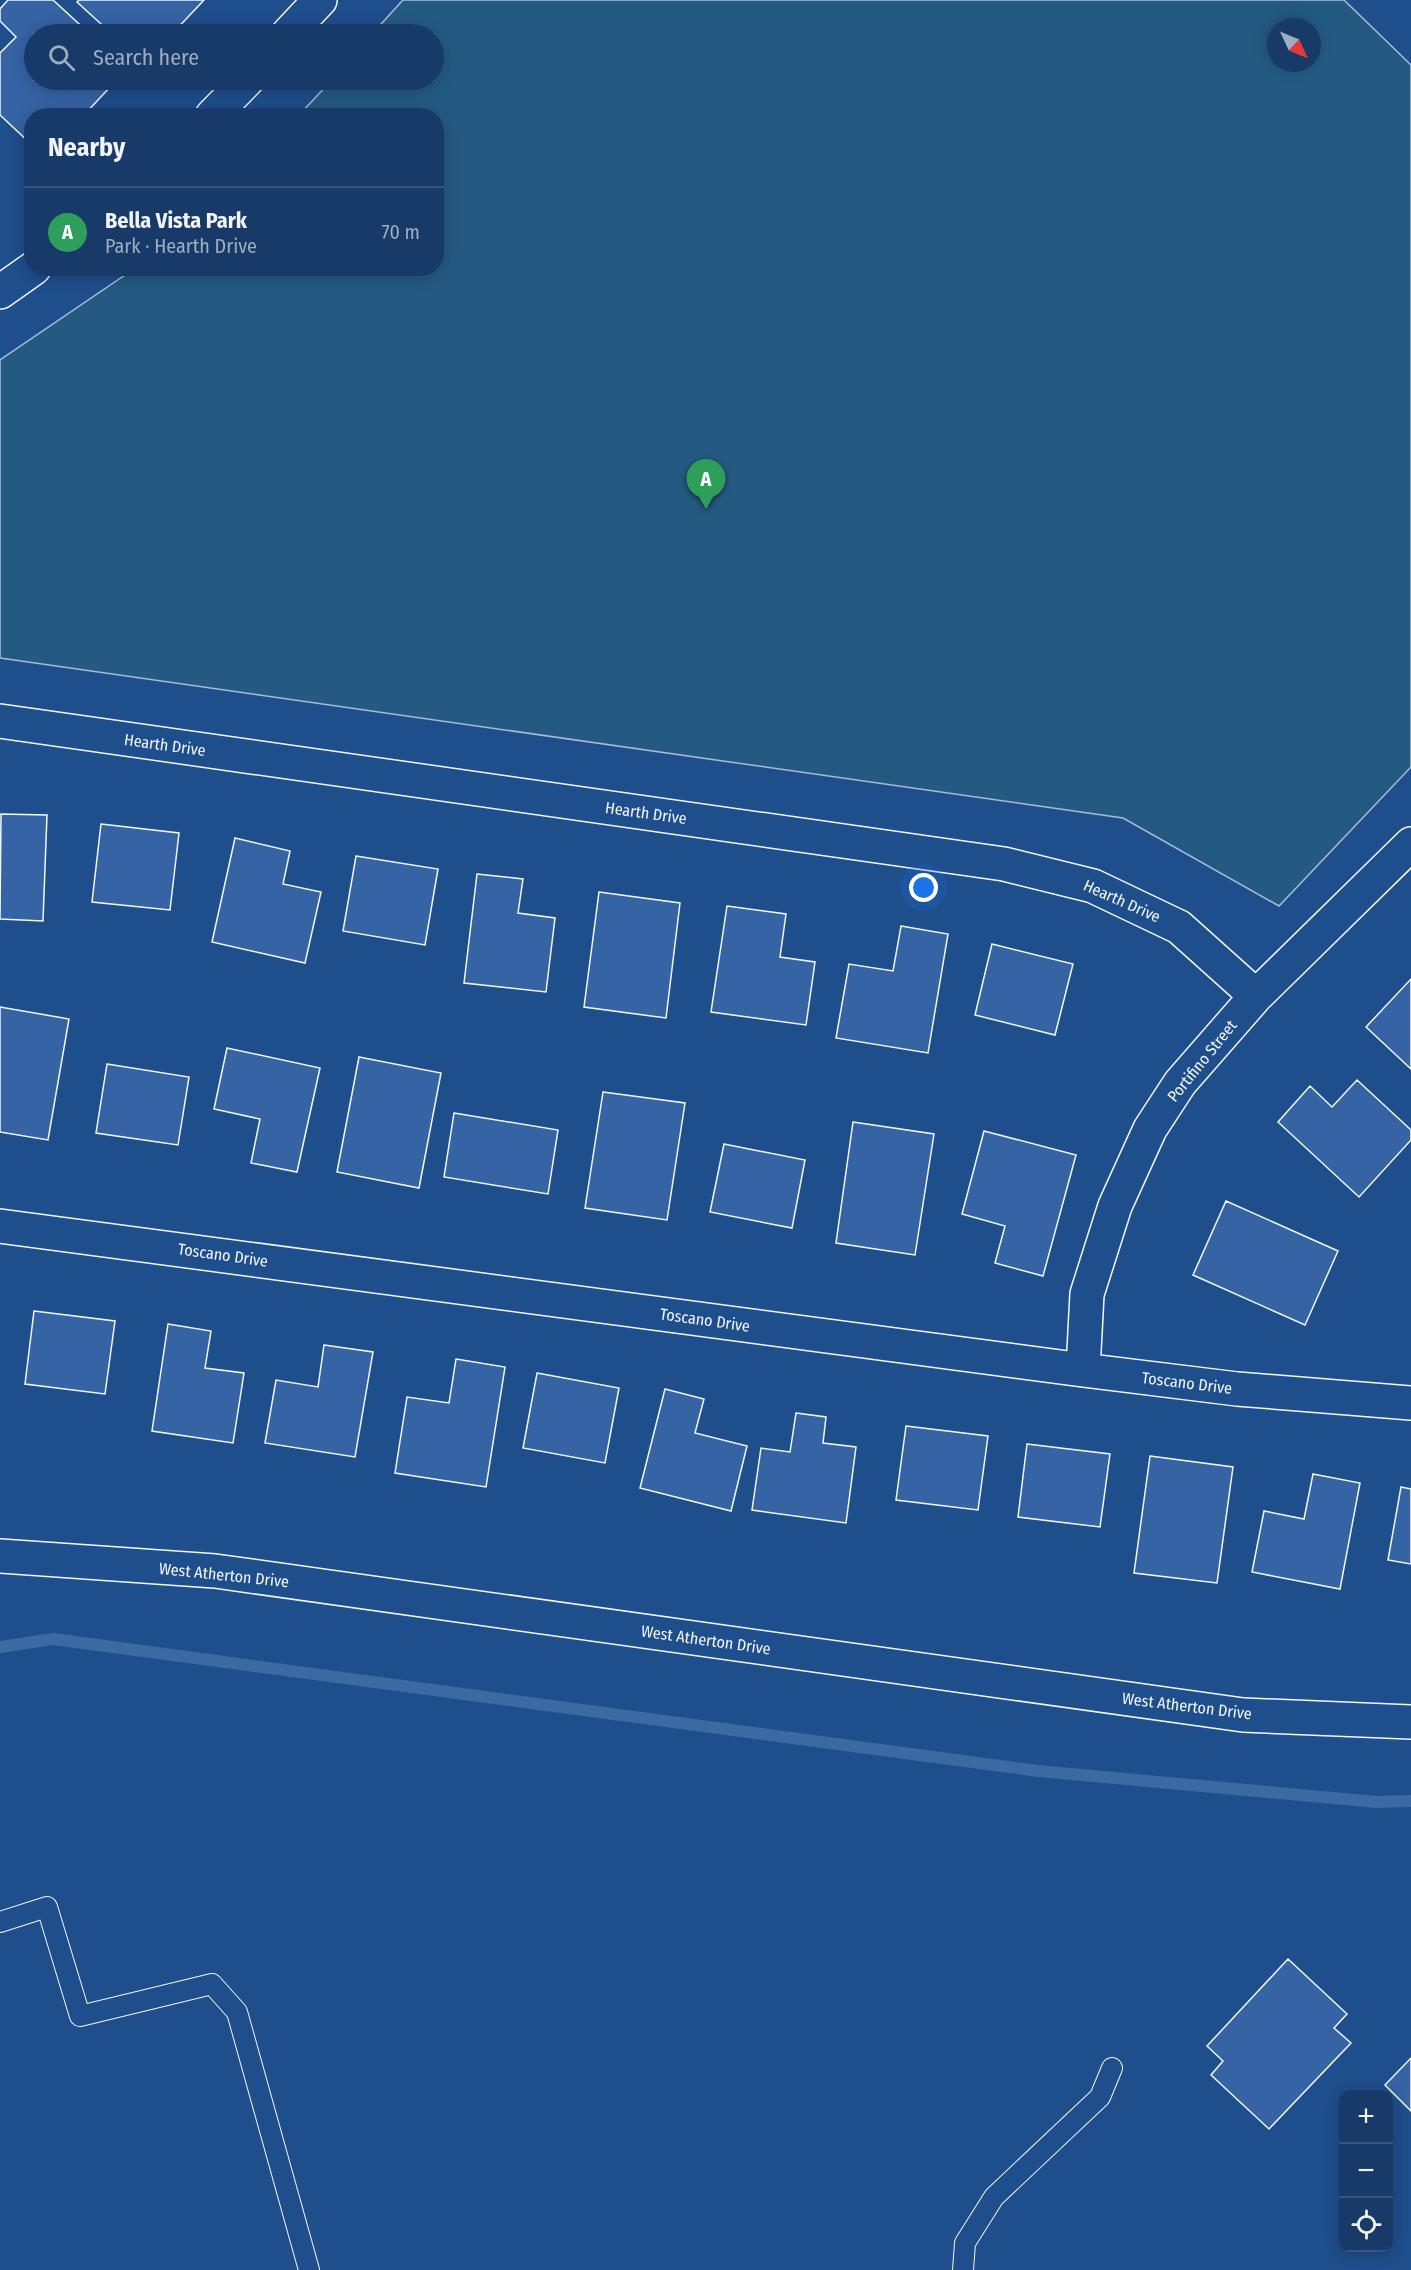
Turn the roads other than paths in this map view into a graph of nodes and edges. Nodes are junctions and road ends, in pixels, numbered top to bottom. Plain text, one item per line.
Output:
1 (320, 0) edge
2 (297, 24) edge
3 (237, 90) edge
4 (220, 108) edge
5 (24, 275) edge
6 (0, 292) edge
7 (0, 721) edge
8 (1411, 844) edge
9 (1256, 996) junction
10 (0, 1226) edge
11 (1083, 1370) junction
12 (1411, 1403) edge
13 (0, 1556) edge
14 (1411, 1722) edge
15 (0, 1922) edge
16 (1113, 2068) dead end
17 (309, 2270) edge
18 (963, 2270) edge

1 - 2 street
3 - 4 street
5 - 6 street
7 - 9 street, Hearth Drive
8 - 9 street, Portifino Street
9 - 11 street, Portifino Street
10 - 11 street, Toscano Drive
11 - 12 street, Toscano Drive
13 - 14 street, West Atherton Drive
15 - 17 lane
16 - 18 lane

